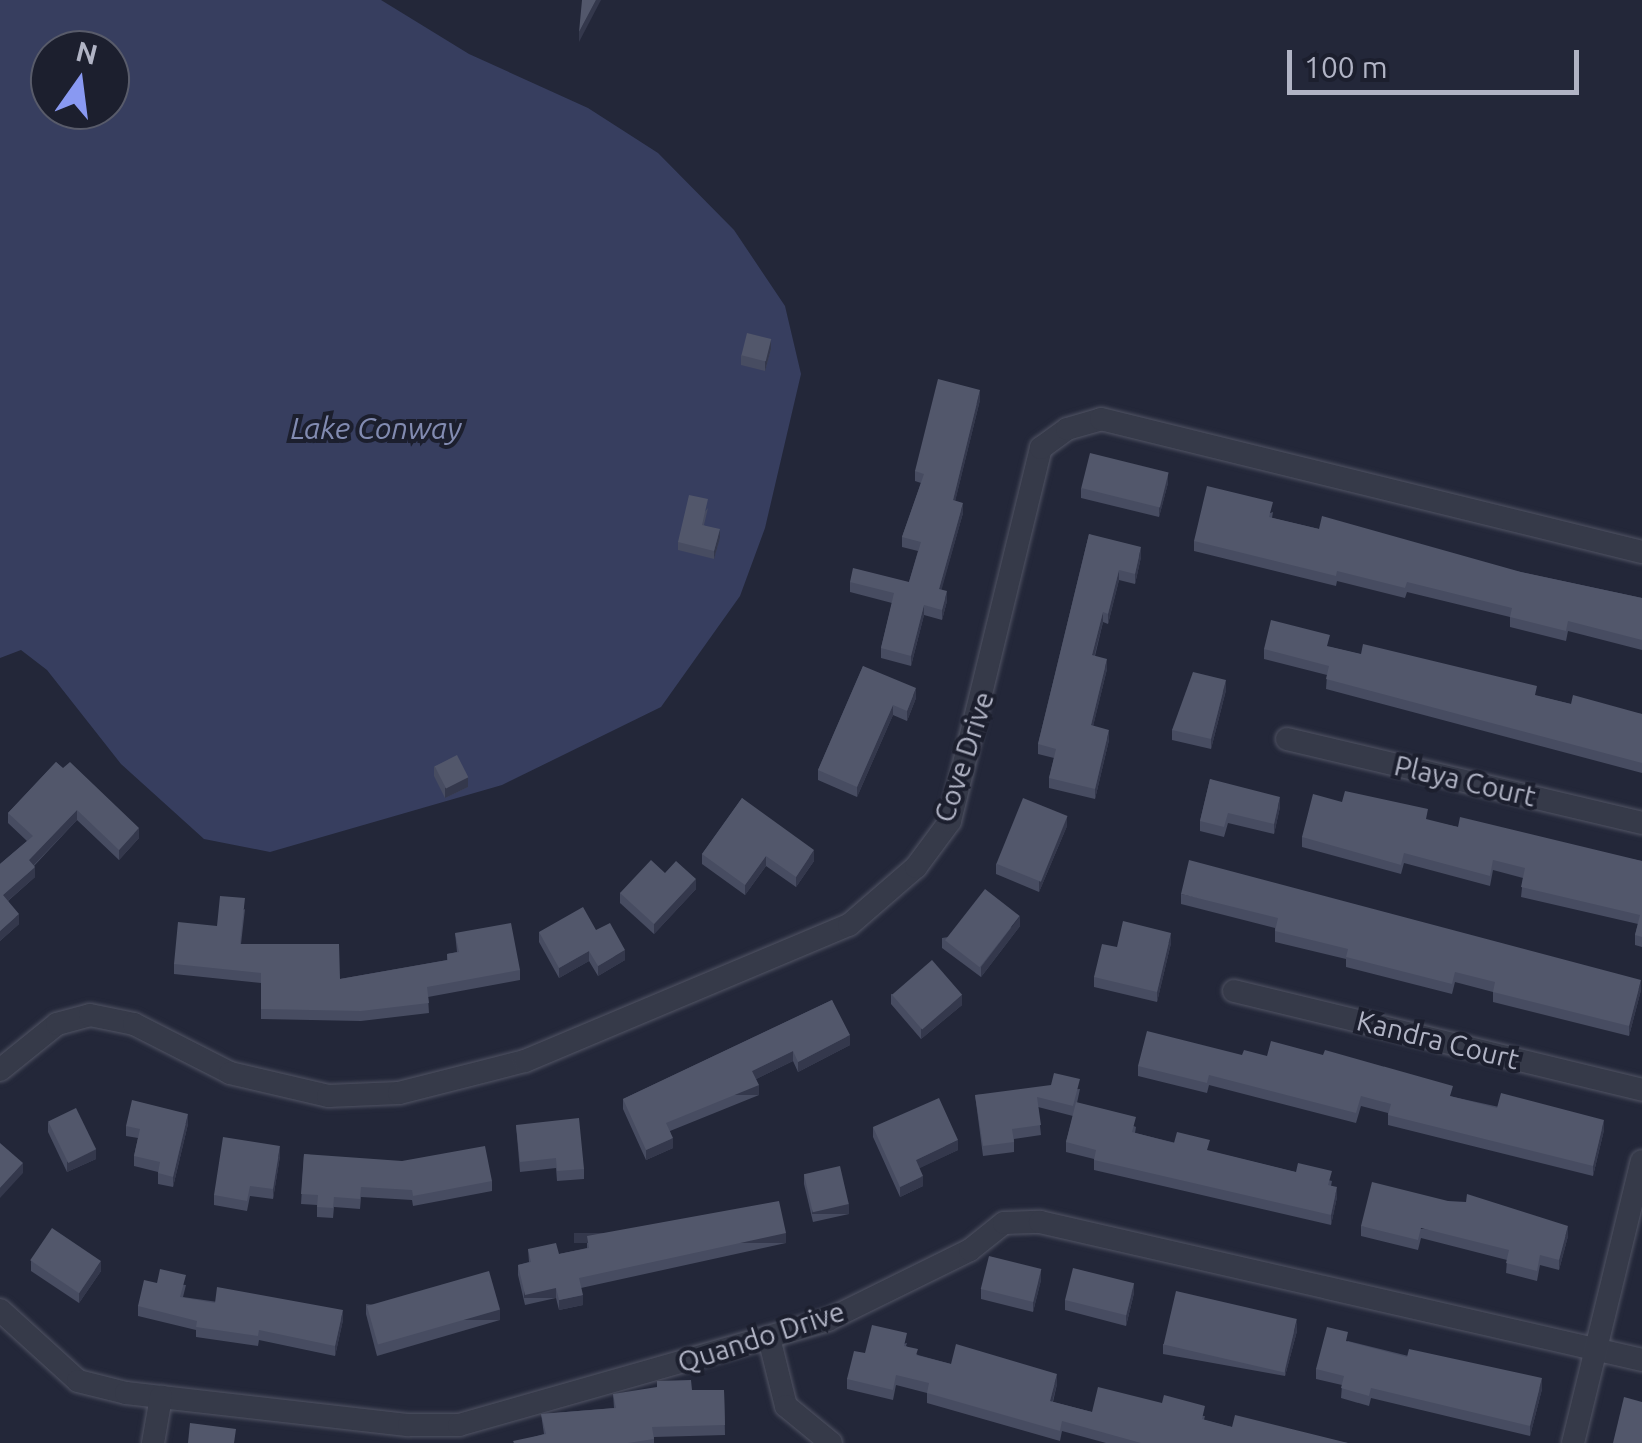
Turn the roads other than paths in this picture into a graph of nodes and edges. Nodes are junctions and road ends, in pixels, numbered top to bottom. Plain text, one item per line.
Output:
1 (1642, 552) edge
2 (1288, 738) dead end
3 (1642, 823) edge
4 (1234, 990) dead end
5 (0, 1070) edge
6 (1642, 1090) edge
7 (1642, 1161) edge
8 (0, 1310) edge
9 (769, 1338) junction
10 (1596, 1349) junction
11 (1642, 1360) edge
12 (161, 1397) junction
13 (411, 1434) edge
14 (153, 1443) edge
15 (831, 1443) edge
16 (1573, 1443) edge

1 - 5 street, Cove Drive
2 - 3 street, Playa Court
4 - 6 street, Kandra Court
7 - 10 street
8 - 12 street, Quando Drive
9 - 10 street, Quando Drive
9 - 13 street, Quando Drive
9 - 15 street
10 - 11 street, Quando Drive
10 - 16 street
12 - 13 street, Quando Drive
12 - 14 street

